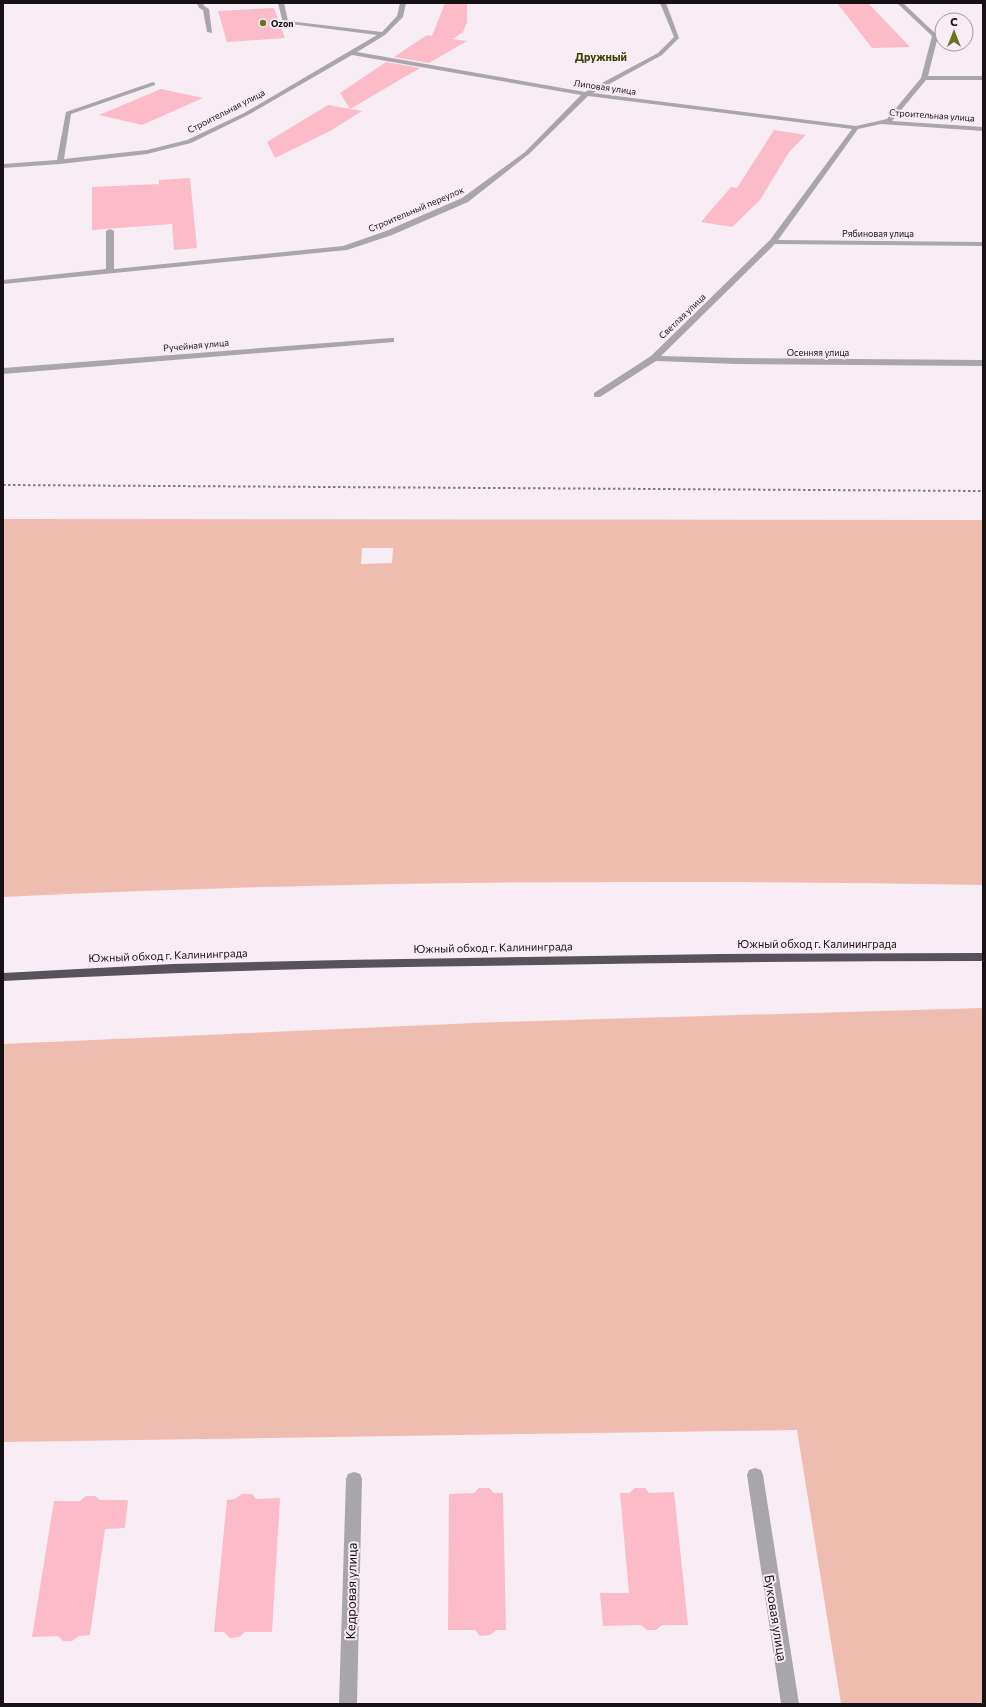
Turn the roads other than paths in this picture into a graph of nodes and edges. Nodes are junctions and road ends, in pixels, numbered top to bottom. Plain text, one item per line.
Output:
1 (200, 3) edge
2 (403, 3) edge
3 (663, 3) edge
4 (900, 3) edge
5 (280, 5) edge
6 (210, 32) dead end
7 (383, 34) junction
8 (352, 53) junction
9 (924, 78) junction
10 (983, 78) edge
11 (153, 84) dead end
12 (586, 94) junction
13 (881, 122) junction
14 (856, 128) junction
15 (983, 129) edge
16 (60, 162) junction
17 (3, 166) edge
18 (110, 231) dead end
19 (773, 242) junction
20 (983, 244) edge
21 (110, 272) junction
22 (3, 282) edge
23 (391, 340) dead end
24 (654, 358) junction
25 (983, 363) edge
26 (3, 371) edge
27 (597, 395) dead end
28 (983, 956) edge
29 (3, 977) edge
30 (755, 1475) dead end
31 (354, 1479) dead end
32 (348, 1704) edge
33 (790, 1704) edge

1 - 6 street
2 - 7 street, Строительная улица
3 - 12 street, Строительный переулок
4 - 9 street
5 - 7 street
7 - 8 street, Строительная улица
8 - 12 street, Липовая улица
8 - 16 street, Строительная улица
9 - 10 street
9 - 13 street
11 - 16 street
12 - 14 street, Липовая улица
12 - 21 street, Строительный переулок
13 - 14 street, Строительная улица
13 - 15 street, Строительная улица
14 - 19 street, Светлая улица
16 - 17 street, Строительная улица
18 - 21 street
19 - 20 street, Рябиновая улица
19 - 24 street, Светлая улица
21 - 22 street
23 - 26 street, Ручейная улица
24 - 25 street, Осенняя улица
24 - 27 street, Светлая улица
28 - 29 highway, Южный обход г. Калининграда
30 - 33 street, Буковая улица
31 - 32 street, Кедровая улица

